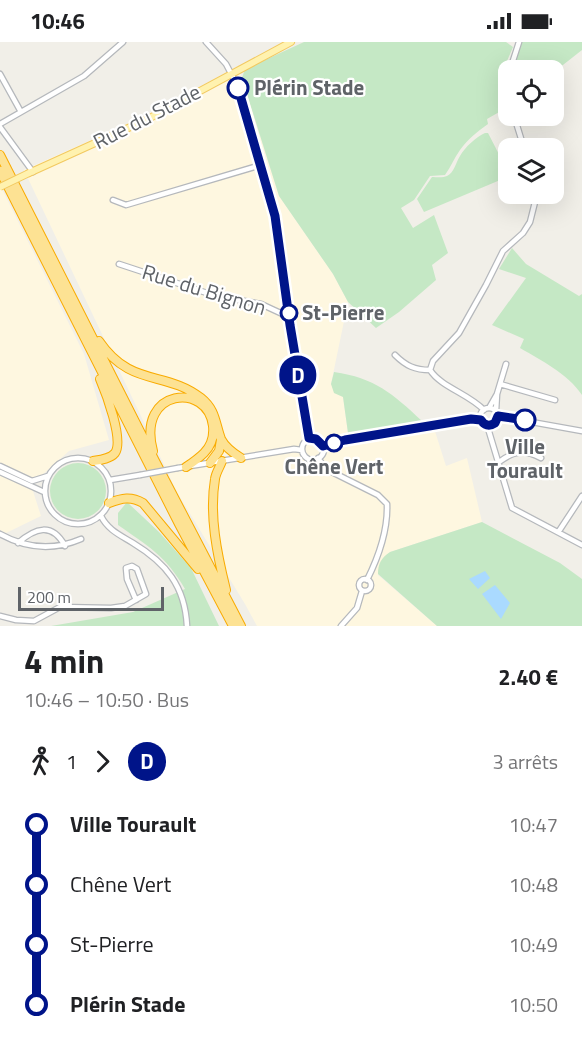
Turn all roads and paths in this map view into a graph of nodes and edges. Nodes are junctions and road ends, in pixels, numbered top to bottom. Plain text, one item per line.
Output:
1 (123, 42) edge
2 (206, 42) edge
3 (519, 42) edge
4 (289, 43) edge
5 (513, 60) edge
6 (231, 73) junction
7 (0, 74) edge
8 (21, 112) junction
9 (0, 126) edge
10 (0, 155) edge
11 (261, 165) junction
12 (0, 171) edge
13 (31, 172) junction
14 (0, 187) edge
15 (113, 200) dead end
16 (534, 204) edge
17 (119, 264) dead end
18 (80, 312) junction
19 (289, 317) junction
20 (395, 356) dead end
21 (97, 363) junction
22 (506, 364) dead end
23 (430, 370) junction
24 (500, 384) junction
25 (497, 394) junction
26 (555, 400) dead end
27 (486, 409) junction
28 (497, 413) junction
29 (481, 420) junction
30 (487, 425) junction
31 (582, 431) edge
32 (309, 438) junction
33 (221, 440) junction
34 (323, 446) junction
35 (302, 450) junction
36 (240, 458) junction
37 (541, 458) dead end
38 (319, 460) junction
39 (93, 461) junction
40 (154, 461) junction
41 (222, 461) junction
42 (499, 462) junction
43 (210, 463) junction
44 (182, 468) junction
45 (0, 469) edge
46 (48, 476) junction
47 (110, 480) junction
48 (44, 492) junction
49 (582, 496) edge
50 (110, 503) junction
51 (101, 516) junction
52 (559, 531) junction
53 (0, 534) edge
54 (81, 539) dead end
55 (18, 543) junction
56 (582, 545) edge
57 (65, 546) junction
58 (136, 600) junction
59 (224, 602) junction
60 (0, 616) edge
61 (187, 626) edge
62 (233, 626) edge
63 (241, 626) edge
64 (341, 626) edge

1 - 8 street
2 - 6 street
3 - 5 street
4 - 6 main road, Rue du Stade
6 - 11 street
6 - 13 main road, Rue du Stade
7 - 8 street
8 - 9 street
9 - 13 street
10 - 18 highway
11 - 15 street
11 - 19 street
12 - 21 highway
13 - 14 main road, Rue du Stade, bridge
16 - 23 street
17 - 19 street, Rue du Bignon
18 - 33 highway
18 - 40 highway
19 - 32 street
20 - 23 street
21 - 39 highway
21 - 59 highway
22 - 24 street
23 - 27 street
24 - 25 street
24 - 26 street
25 - 27 street
25 - 28 street
27 - 28 street
27 - 29 street
28 - 30 street
28 - 31 street
29 - 30 street
29 - 34 street
30 - 42 street
32 - 34 street
32 - 35 street
33 - 36 highway
33 - 43 highway
34 - 38 street
35 - 36 street
35 - 38 street
36 - 41 street
37 - 42 street
38 - 64 street
39 - 46 street
39 - 47 street
40 - 44 highway
40 - 59 highway
41 - 43 street
41 - 59 highway
42 - 52 street
43 - 44 street
44 - 47 street, bridge
45 - 46 street
45 - 48 street
46 - 48 street
47 - 50 street
48 - 51 street
49 - 52 street
50 - 51 street
50 - 59 highway
51 - 61 street
52 - 56 street
53 - 55 street
54 - 57 street
55 - 57 street
55 - 57 street
58 - 58 street
58 - 60 street
59 - 62 highway
59 - 63 highway

